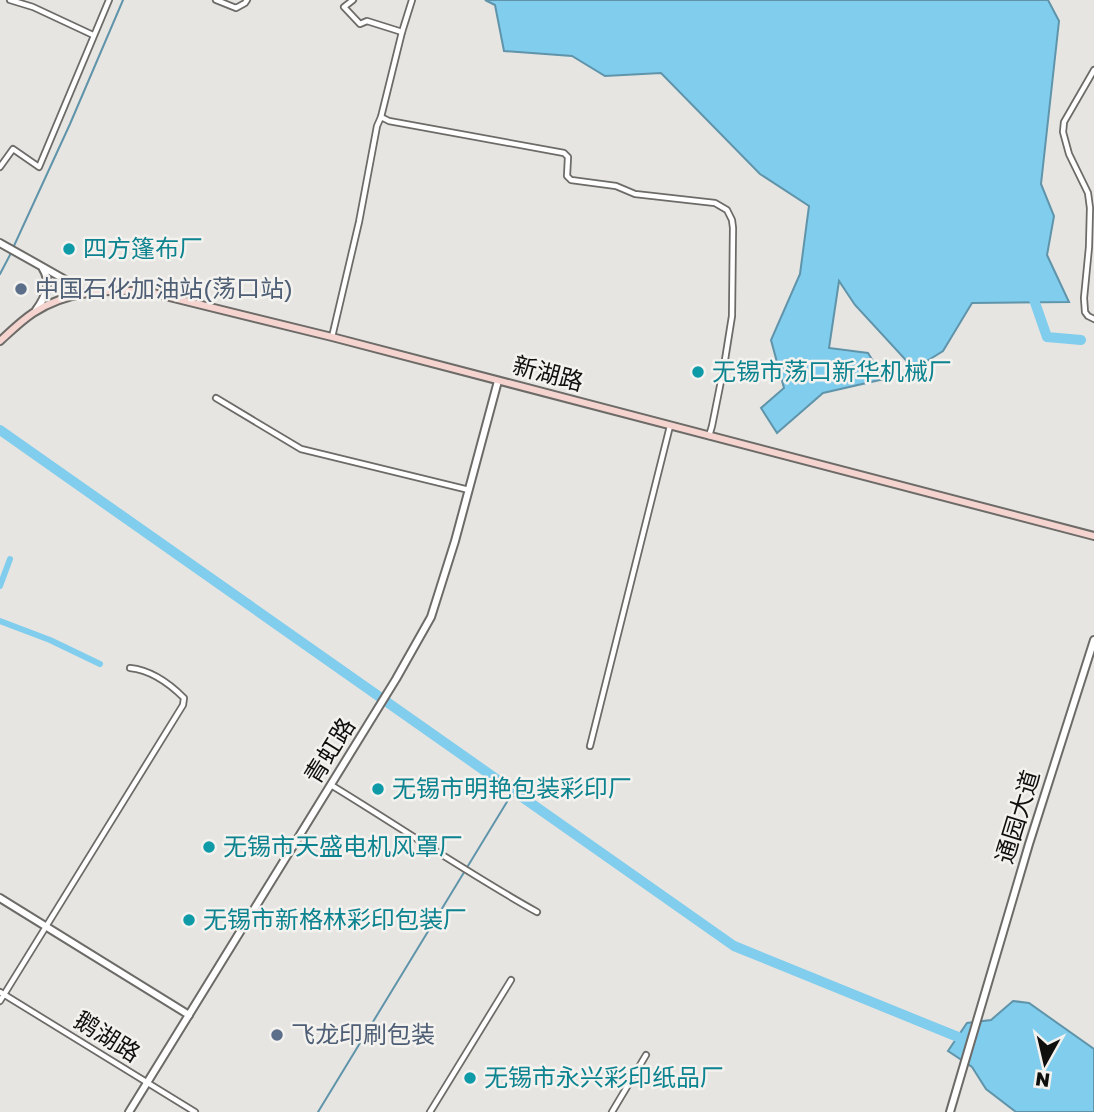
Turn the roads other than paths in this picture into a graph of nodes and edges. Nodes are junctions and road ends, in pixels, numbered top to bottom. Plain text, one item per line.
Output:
1 (10, 0) edge
2 (109, 0) edge
3 (216, 0) edge
4 (247, 0) edge
5 (353, 0) edge
6 (412, 0) edge
7 (402, 32) junction
8 (93, 35) junction
9 (1094, 70) edge
10 (381, 117) junction
11 (0, 167) edge
12 (0, 243) edge
13 (40, 265) junction
14 (80, 294) junction
15 (36, 310) junction
16 (1094, 319) edge
17 (332, 337) junction
18 (0, 341) edge
19 (498, 381) junction
20 (216, 398) dead end
21 (670, 426) junction
22 (709, 436) junction
23 (469, 490) junction
24 (1094, 536) edge
25 (1094, 640) edge
26 (130, 668) dead end
27 (590, 746) dead end
28 (331, 785) junction
29 (0, 898) edge
30 (537, 912) dead end
31 (46, 926) junction
32 (511, 980) dead end
33 (2, 994) edge
34 (0, 1001) edge
35 (189, 1015) junction
36 (646, 1055) dead end
37 (147, 1083) junction
38 (129, 1112) edge
39 (195, 1112) edge
40 (430, 1112) edge
41 (612, 1112) edge
42 (950, 1112) edge

1 - 8 street
2 - 8 street
3 - 4 street
5 - 7 street
6 - 7 street
7 - 10 street
8 - 11 street
9 - 16 street
10 - 17 street
10 - 22 street
12 - 13 street
13 - 14 street
13 - 15 street
14 - 15 main road, 新湖路
14 - 17 main road, 新湖路
15 - 18 main road, 新湖路
17 - 19 main road, 新湖路
19 - 21 main road, 新湖路
19 - 23 street, 青虹路
20 - 23 street
21 - 22 main road, 新湖路
21 - 27 street
22 - 24 main road, 新湖路
23 - 28 street, 青虹路
25 - 42 street, 通园大道
26 - 31 street
28 - 30 street
28 - 35 street, 青虹路
29 - 31 street
31 - 33 street
31 - 35 street
32 - 40 street
33 - 34 street
33 - 37 street, 鹅湖路
35 - 37 street, 青虹路
36 - 41 street
37 - 38 street, 青虹路
37 - 39 street, 鹅湖路

